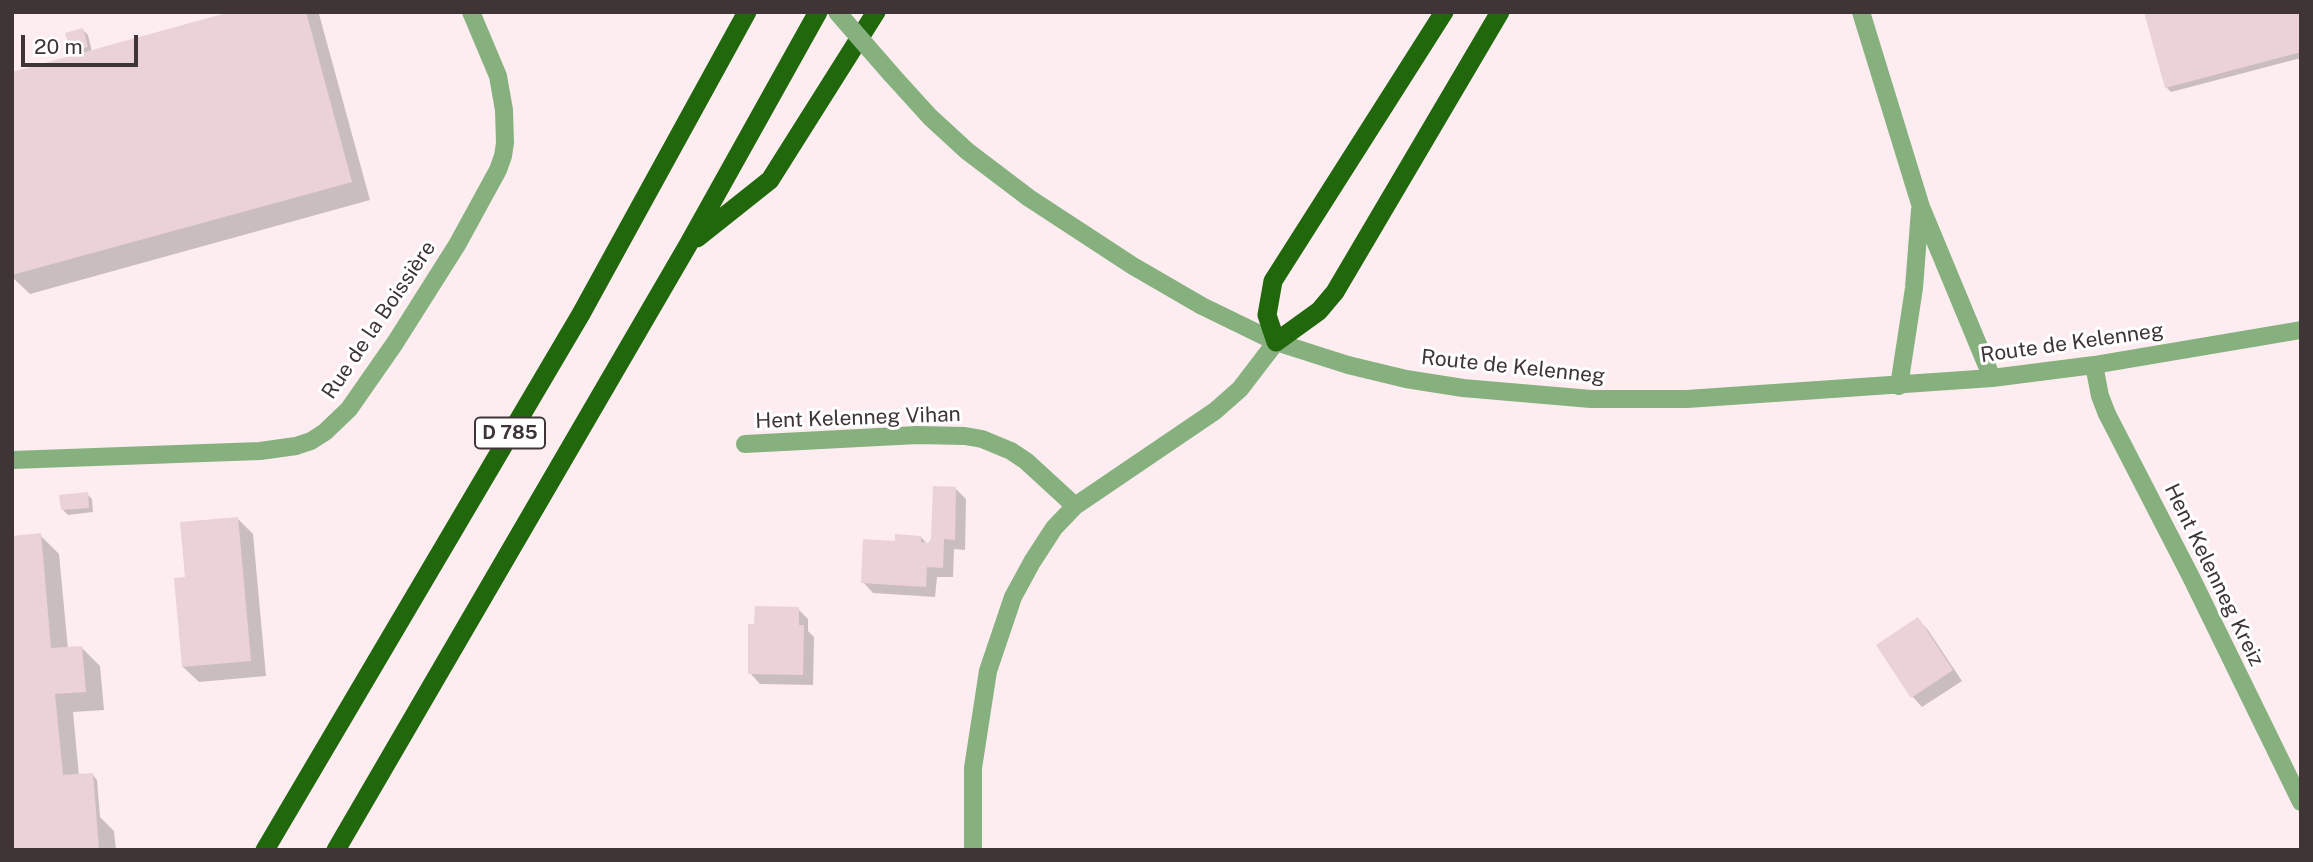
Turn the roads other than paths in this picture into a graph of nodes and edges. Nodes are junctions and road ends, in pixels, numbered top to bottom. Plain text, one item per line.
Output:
1 (471, 12) edge
2 (747, 12) edge
3 (818, 12) edge
4 (837, 12) edge
5 (876, 12) edge
6 (1444, 12) edge
7 (1500, 12) edge
8 (1861, 12) edge
9 (1920, 207) junction
10 (688, 245) junction
11 (2301, 330) edge
12 (1276, 342) junction
13 (2094, 365) junction
14 (1992, 378) junction
15 (1899, 386) junction
16 (745, 444) dead end
17 (12, 460) edge
18 (1075, 506) junction
19 (2301, 802) edge
20 (265, 850) edge
21 (337, 850) edge
22 (973, 850) edge

1 - 17 street, Rue de la Boissière
2 - 20 highway, D 785
3 - 10 highway, D 785
4 - 12 street, Route de Kelenneg, bridge
5 - 10 highway
6 - 12 highway
7 - 12 highway
8 - 9 street
9 - 14 street
9 - 15 street
10 - 21 highway, D 785
11 - 13 street, Route de Kelenneg
12 - 15 street, Route de Kelenneg
12 - 18 street
13 - 14 street, Route de Kelenneg
13 - 19 street, Hent Kelenneg Kreiz
14 - 15 street, Route de Kelenneg
16 - 18 street, Hent Kelenneg Vihan
18 - 22 street

